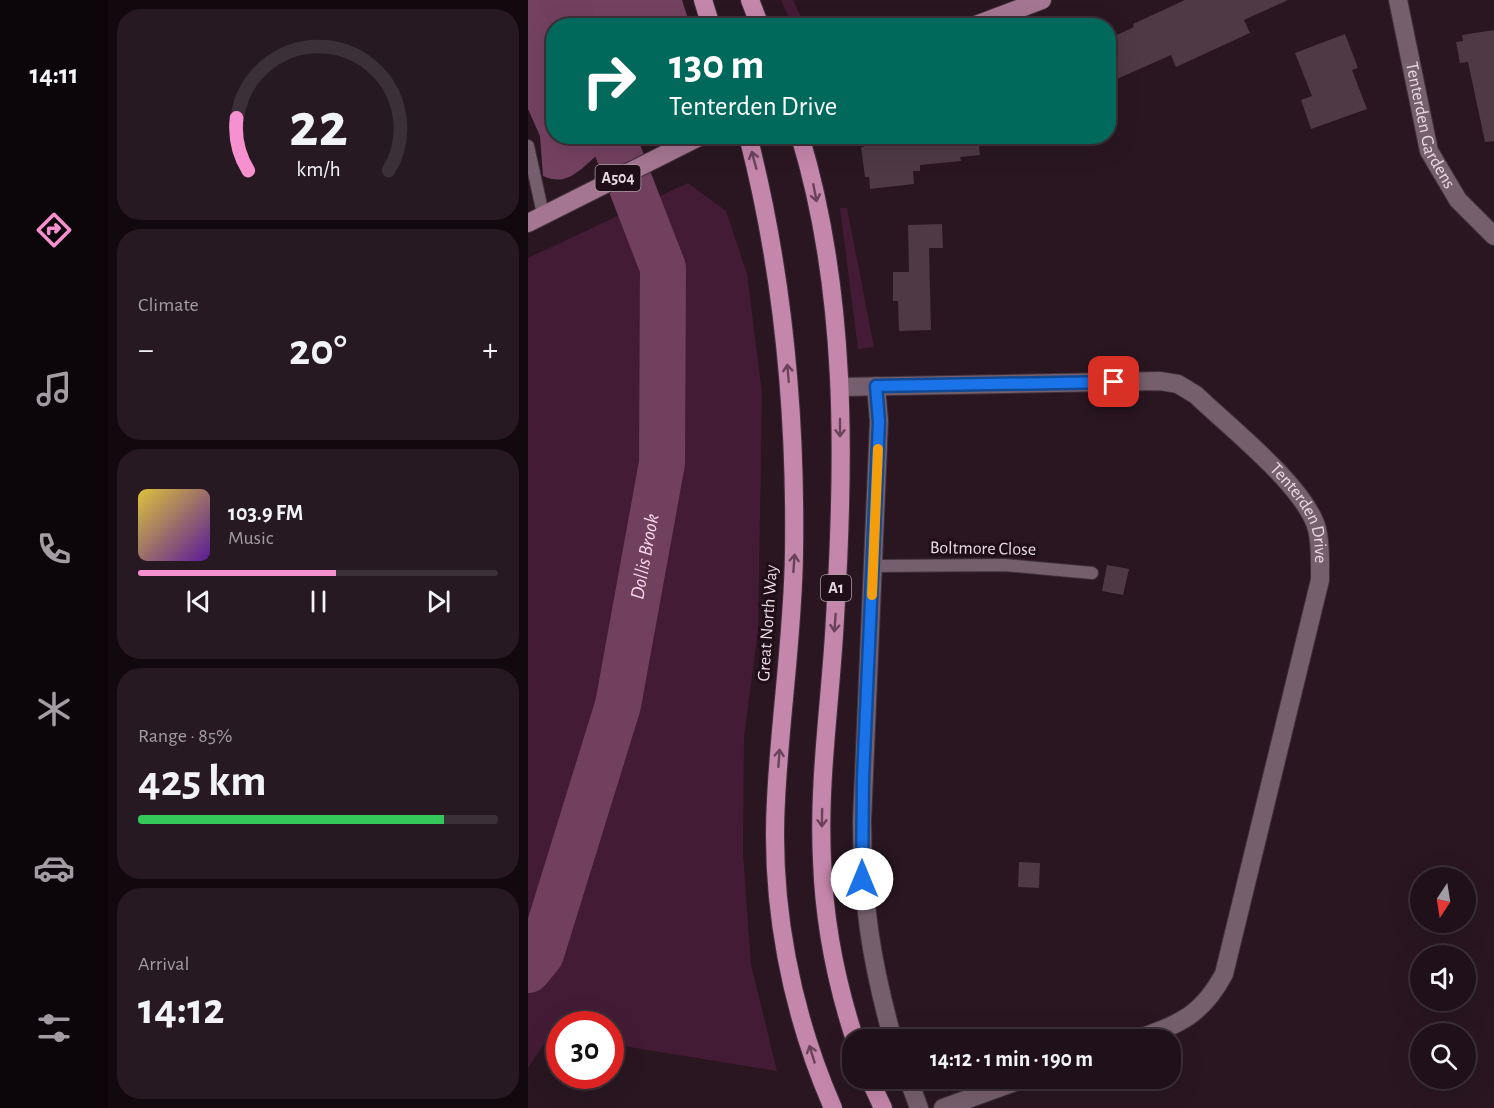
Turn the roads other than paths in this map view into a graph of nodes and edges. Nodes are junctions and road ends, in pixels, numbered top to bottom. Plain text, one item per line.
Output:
1 (703, 0) edge
2 (750, 0) edge
3 (1042, 0) edge
4 (1398, 0) edge
5 (709, 18) edge
6 (757, 18) edge
7 (994, 18) edge
8 (687, 144) edge
9 (750, 144) edge
10 (802, 144) edge
11 (528, 146) edge
12 (543, 214) edge
13 (1494, 236) edge
14 (876, 386) junction
15 (840, 387) junction
16 (874, 566) junction
17 (1092, 573) dead end
18 (852, 1029) edge
19 (890, 1029) edge
20 (1165, 1029) edge
21 (874, 1089) edge
22 (912, 1089) edge
23 (996, 1089) edge
24 (833, 1108) edge
25 (883, 1108) edge
26 (919, 1108) edge
27 (943, 1108) edge

1 - 5 highway
2 - 6 highway
3 - 7 main road
4 - 13 street, Tenterden Gardens
8 - 12 main road, A504
24 -> 9 highway, Great North Way
10 -> 15 highway, A1
11 - 12 lane
14 - 15 street, Tenterden Drive
14 - 16 street
14 - 20 street, Tenterden Drive
15 -> 18 highway, A1
16 - 17 lane, Boltmore Close
16 - 19 street
21 - 25 highway
22 - 26 street
23 - 27 street

